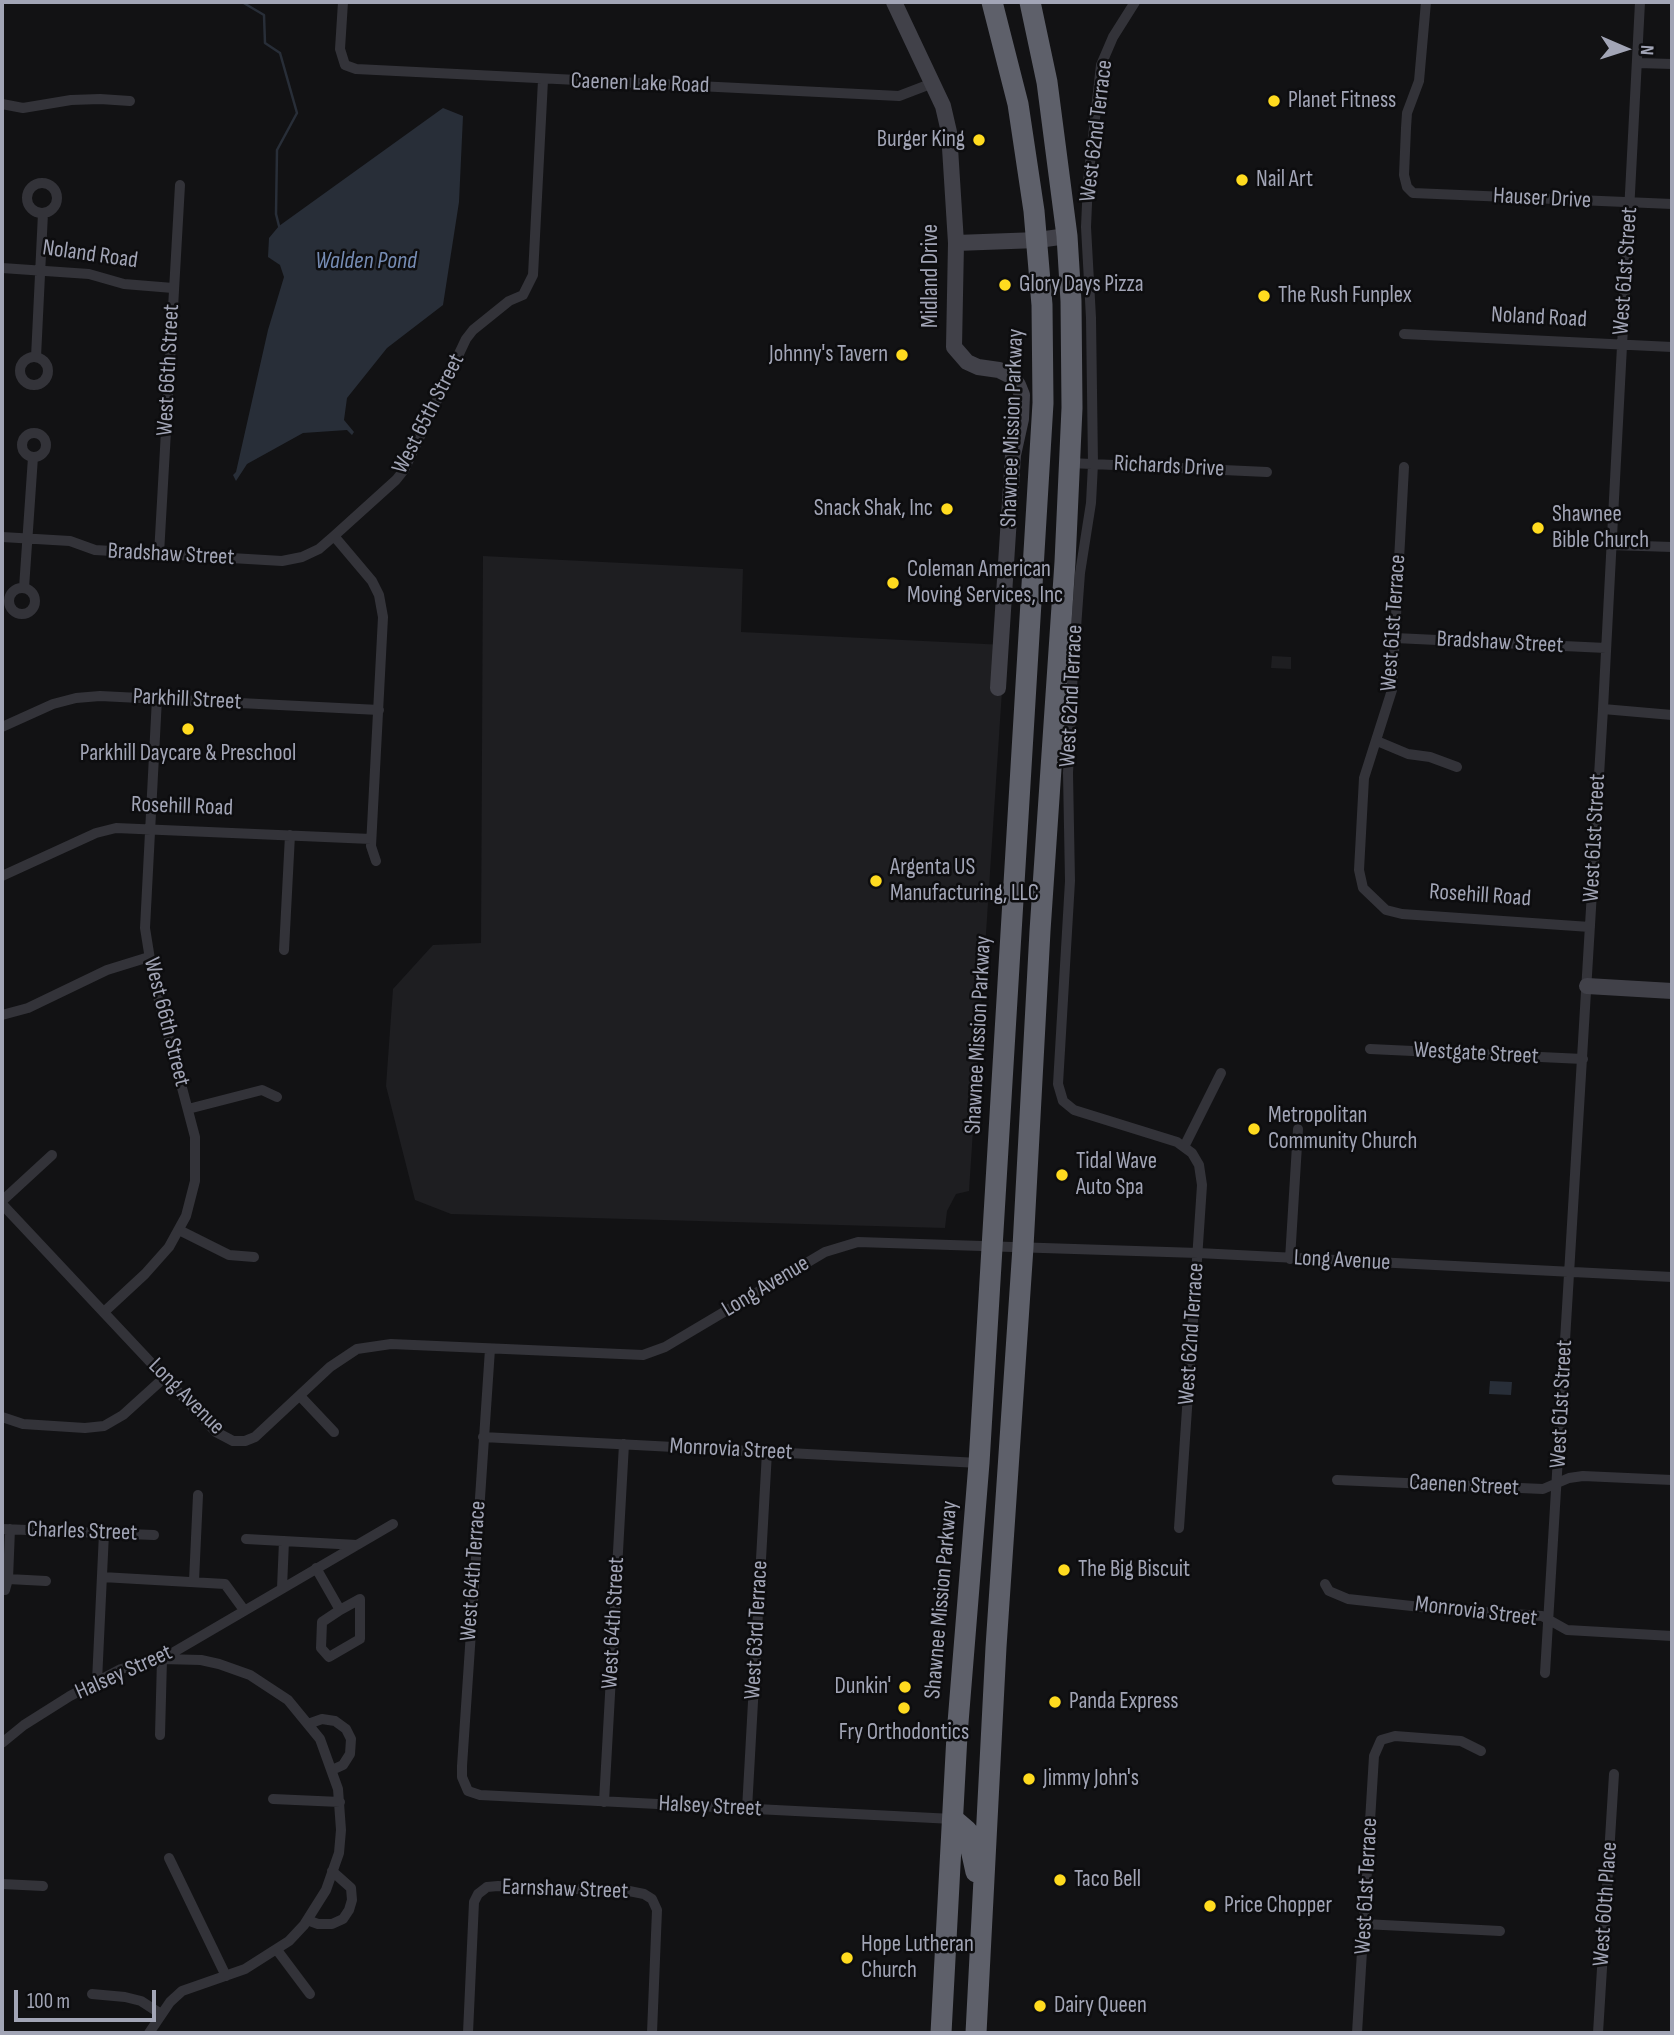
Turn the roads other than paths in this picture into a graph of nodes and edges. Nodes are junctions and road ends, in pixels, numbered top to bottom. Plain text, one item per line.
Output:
1 (343, 2) edge
2 (894, 2) edge
3 (992, 2) edge
4 (1030, 2) edge
5 (1135, 2) edge
6 (1426, 2) edge
7 (1640, 2) edge
8 (1638, 63) junction
9 (1672, 64) edge
10 (543, 80) junction
11 (933, 83) junction
12 (130, 101) dead end
13 (2, 104) edge
14 (180, 185) dead end
15 (1630, 204) junction
16 (1672, 204) edge
17 (43, 213) dead end
18 (1067, 236) junction
19 (1038, 240) junction
20 (956, 243) junction
21 (2, 268) edge
22 (39, 270) junction
23 (173, 288) junction
24 (1404, 334) dead end
25 (1622, 345) junction
26 (1672, 347) edge
27 (36, 357) dead end
28 (1042, 424) junction
29 (33, 457) dead end
30 (1070, 463) junction
31 (1093, 464) junction
32 (1404, 467) dead end
33 (1267, 472) dead end
34 (1040, 475) junction
35 (1068, 514) junction
36 (334, 536) junction
37 (2, 537) edge
38 (27, 538) junction
39 (1611, 545) junction
40 (1672, 547) edge
41 (159, 554) junction
42 (24, 588) dead end
43 (1395, 638) junction
44 (1606, 648) junction
45 (998, 688) dead end
46 (157, 698) junction
47 (1603, 709) junction
48 (379, 710) junction
49 (1672, 715) edge
50 (2, 727) edge
51 (1377, 741) junction
52 (1457, 767) dead end
53 (150, 828) junction
54 (290, 835) junction
55 (371, 839) junction
56 (376, 862) dead end
57 (2, 876) edge
58 (1014, 896) junction
59 (1371, 898) joint
60 (1590, 927) junction
61 (1040, 931) junction
62 (1012, 932) junction
63 (284, 950) dead end
64 (149, 957) junction
65 (1037, 978) junction
66 (1587, 986) junction
67 (1672, 991) edge
68 (2, 1015) edge
69 (1370, 1049) dead end
70 (1583, 1059) junction
71 (1221, 1073) dead end
72 (277, 1097) dead end
73 (188, 1109) junction
74 (1297, 1129) dead end
75 (1184, 1147) junction
76 (52, 1155) dead end
77 (2, 1202) edge
78 (179, 1230) junction
79 (992, 1246) junction
80 (1023, 1247) junction
81 (1198, 1253) junction
82 (254, 1257) dead end
83 (1290, 1259) junction
84 (1570, 1272) junction
85 (1672, 1278) edge
86 (104, 1312) junction
87 (490, 1349) junction
88 (165, 1377) junction
89 (300, 1396) junction
90 (2, 1416) edge
91 (334, 1432) dead end
92 (483, 1437) junction
93 (624, 1444) junction
94 (767, 1452) junction
95 (979, 1462) junction
96 (1337, 1480) dead end
97 (1672, 1480) edge
98 (1558, 1483) junction
99 (198, 1496) dead end
100 (393, 1524) dead end
101 (1179, 1528) dead end
102 (6, 1529) edge
103 (104, 1533) junction
104 (154, 1535) dead end
105 (246, 1539) dead end
106 (284, 1541) junction
107 (357, 1545) junction
108 (316, 1568) junction
109 (102, 1577) junction
110 (8, 1579) junction
111 (46, 1581) dead end
112 (194, 1581) junction
113 (1325, 1584) dead end
114 (282, 1588) junction
115 (2, 1590) edge
116 (244, 1610) junction
117 (341, 1611) junction
118 (1549, 1622) junction
119 (1672, 1636) edge
120 (162, 1659) junction
121 (1545, 1673) dead end
122 (97, 1681) junction
123 (308, 1724) junction
124 (160, 1735) dead end
125 (4, 1738) edge
126 (1480, 1751) dead end
127 (332, 1770) junction
128 (1614, 1774) dead end
129 (468, 1791) joint
130 (273, 1799) dead end
131 (340, 1802) junction
132 (604, 1802) junction
133 (747, 1808) junction
134 (953, 1819) junction
135 (169, 1858) dead end
136 (332, 1871) junction
137 (2, 1884) edge
138 (43, 1886) dead end
139 (982, 1899) junction
140 (307, 1920) junction
141 (1364, 1924) junction
142 (1500, 1931) dead end
143 (277, 1950) junction
144 (226, 1976) junction
145 (92, 1994) dead end
146 (310, 1994) dead end
147 (161, 2014) junction
148 (149, 2033) edge
149 (468, 2033) edge
150 (652, 2033) edge
151 (941, 2033) edge
152 (976, 2033) edge
153 (1357, 2033) edge
154 (1598, 2033) edge

1 - 10 street, Caenen Lake Road
2 - 11 street, Midland Drive
3 - 19 highway, Shawnee Mission Parkway
4 - 18 highway
5 - 31 street, West 62nd Terrace
6 - 15 street, Hauser Drive
7 - 8 street, West 61st Street
8 - 9 street
8 - 15 street, West 61st Street
10 - 11 street, Caenen Lake Road
10 - 36 street, West 65th Street
11 - 20 street, Midland Drive
12 - 13 street
14 - 23 street, West 66th Street
15 - 16 street, Hauser Drive
15 - 25 street, West 61st Street
17 - 22 street
18 - 19 street
18 - 30 highway
19 - 20 street
19 - 28 highway, Shawnee Mission Parkway
20 - 45 street, Midland Drive
21 - 22 street, Noland Road
22 - 23 street, Noland Road
22 - 27 street
23 - 41 street, West 66th Street
24 - 25 street, Noland Road
25 - 26 street, Noland Road
25 - 39 street, West 61st Street
28 - 30 highway
28 - 34 highway, Shawnee Mission Parkway
29 - 38 street
30 - 31 street, Richards Drive
30 - 35 highway
31 - 33 street, Richards Drive
31 - 75 street, West 62nd Terrace
32 - 43 street, West 61st Terrace
34 - 35 highway
34 - 58 highway, Shawnee Mission Parkway
35 - 61 highway
36 - 41 street, Bradshaw Street
36 - 48 street
37 - 38 street, Bradshaw Street
38 - 41 street, Bradshaw Street
38 - 42 street
39 - 40 street
39 - 44 street, West 61st Street
43 - 44 street, Bradshaw Street
43 - 51 street, West 61st Terrace
44 - 47 street, West 61st Street
46 - 48 street, Parkhill Street
46 - 50 street, Parkhill Street
46 - 53 street, West 66th Street
47 - 49 street
47 - 60 street, West 61st Street
48 - 55 street
51 - 52 street
51 - 59 street, West 61st Terrace
53 - 54 street, Rosehill Road
53 - 57 street, Rosehill Road
53 - 64 street, West 66th Street
54 - 55 street, Rosehill Road
54 - 63 street
55 - 56 street
58 - 61 highway
58 - 62 highway, Shawnee Mission Parkway
59 - 60 street, Rosehill Road
60 - 66 street, West 61st Street
61 - 65 highway
62 - 65 highway
62 - 79 highway, Shawnee Mission Parkway
64 - 68 street
64 - 73 street, West 66th Street
65 - 80 highway
66 - 67 street
66 - 70 street, West 61st Street
69 - 70 street, Westgate Street
70 - 84 street, West 61st Street
71 - 75 street
72 - 73 street
73 - 78 street, West 66th Street
74 - 83 street
75 - 81 street, West 62nd Terrace
76 - 77 street
77 - 86 street, Long Avenue
78 - 82 street
78 - 86 street, West 66th Street
79 - 80 street, Long Avenue
79 - 87 street, Long Avenue
79 - 95 highway, Shawnee Mission Parkway
80 - 81 street, Long Avenue
80 - 139 highway
81 - 83 street, Long Avenue
81 - 101 street, West 62nd Terrace
83 - 84 street, Long Avenue
84 - 85 street, Long Avenue
84 - 98 street, West 61st Street
86 - 88 street, Long Avenue
87 - 89 street, Long Avenue
87 - 92 street, West 64th Terrace
88 - 89 street, Long Avenue
88 - 90 street
89 - 91 street
92 - 93 street, Monrovia Street
92 - 129 street, West 64th Terrace
93 - 94 street, Monrovia Street
93 - 132 street, West 64th Street
94 - 95 street, Monrovia Street
94 - 133 street, West 63rd Terrace
95 - 134 highway, Shawnee Mission Parkway
96 - 98 street, Caenen Street
97 - 98 street, Caenen Street
98 - 118 street, West 61st Street
99 - 112 street
100 - 107 street, Halsey Street
102 - 103 street, Charles Street
102 - 110 street, Charles Street
103 - 104 street, Charles Street
103 - 109 street
105 - 106 street
106 - 107 street
106 - 114 street
107 - 108 street, Halsey Street
108 - 114 street, Halsey Street
108 - 117 street
109 - 112 street, Charles Street
109 - 122 street
110 - 111 street
110 - 115 street, Charles Street
112 - 116 street, Charles Street
113 - 118 street, Monrovia Street
114 - 116 street, Halsey Street
116 - 120 street, Halsey Street
117 - 117 street
118 - 119 street, Monrovia Street
118 - 121 street, West 61st Street
120 - 122 street, Halsey Street
120 - 123 street
120 - 124 street
122 - 125 street, Halsey Street
123 - 127 street
123 - 127 street
126 - 141 street, West 61st Terrace
127 - 131 street
128 - 154 street, West 60th Place
129 - 132 street, Halsey Street
130 - 131 street
131 - 136 street
132 - 133 street, Halsey Street
133 - 134 street, Halsey Street
134 - 139 highway
134 - 151 highway, Shawnee Mission Parkway
135 - 144 street
136 - 140 street
136 - 140 street
137 - 138 street
139 - 152 highway
140 - 143 street
141 - 142 street
141 - 153 street, West 61st Terrace
143 - 144 street
143 - 146 street
144 - 147 street
145 - 147 street
147 - 148 street
149 - 150 street, Earnshaw Street

